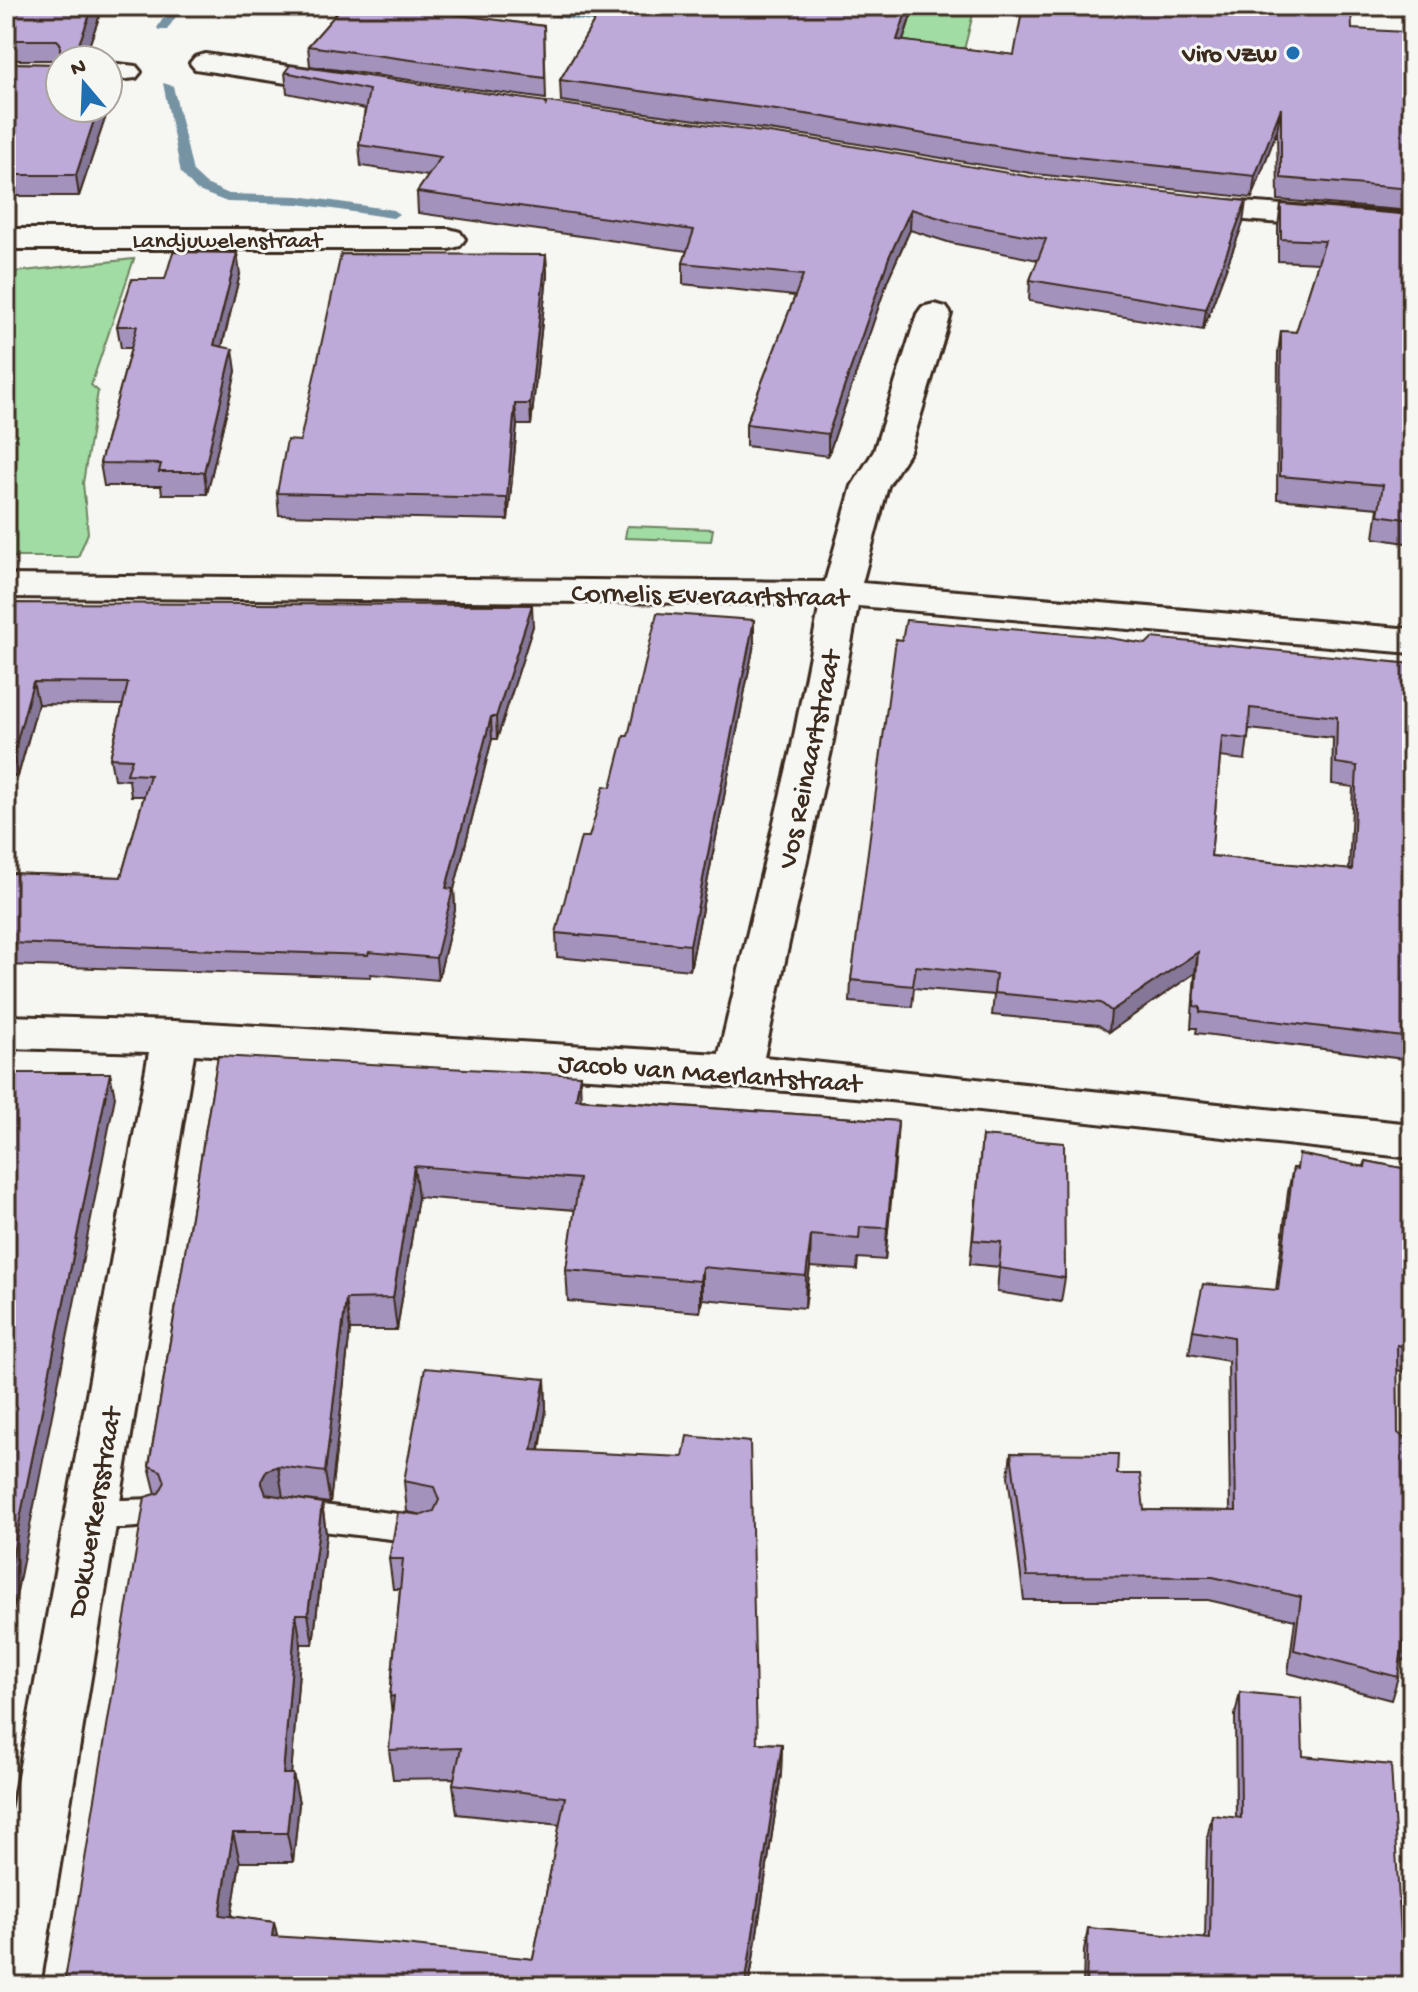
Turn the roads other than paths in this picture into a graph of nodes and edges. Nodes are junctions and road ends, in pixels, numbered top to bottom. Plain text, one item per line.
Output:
1 (205, 63) dead end
2 (376, 87) edge
3 (1162, 205) edge
4 (1412, 224) edge
5 (6, 239) edge
6 (449, 239) dead end
7 (934, 314) dead end
8 (6, 586) edge
9 (841, 593) junction
10 (1412, 641) edge
11 (6, 1032) edge
12 (174, 1037) junction
13 (738, 1071) junction
14 (1412, 1141) edge
15 (154, 1512) edge
16 (284, 1513) edge
17 (92, 1514) junction
18 (425, 1530) edge
19 (10, 1986) edge

1 - 2 street
3 - 4 street
5 - 6 street, Landjuwelenstraat
7 - 9 street, Vos Reinaartstraat
8 - 9 street, Cornelis Everaartstraat
9 - 10 street, Cornelis Everaartstraat
9 - 13 street, Vos Reinaartstraat
11 - 12 street, Jacob van Maerlantstraat
12 - 13 street, Jacob van Maerlantstraat
12 - 17 street, Dokwerkersstraat
13 - 14 street, Jacob van Maerlantstraat
15 - 17 lane
16 - 18 lane
17 - 19 street, Dokwerkersstraat

